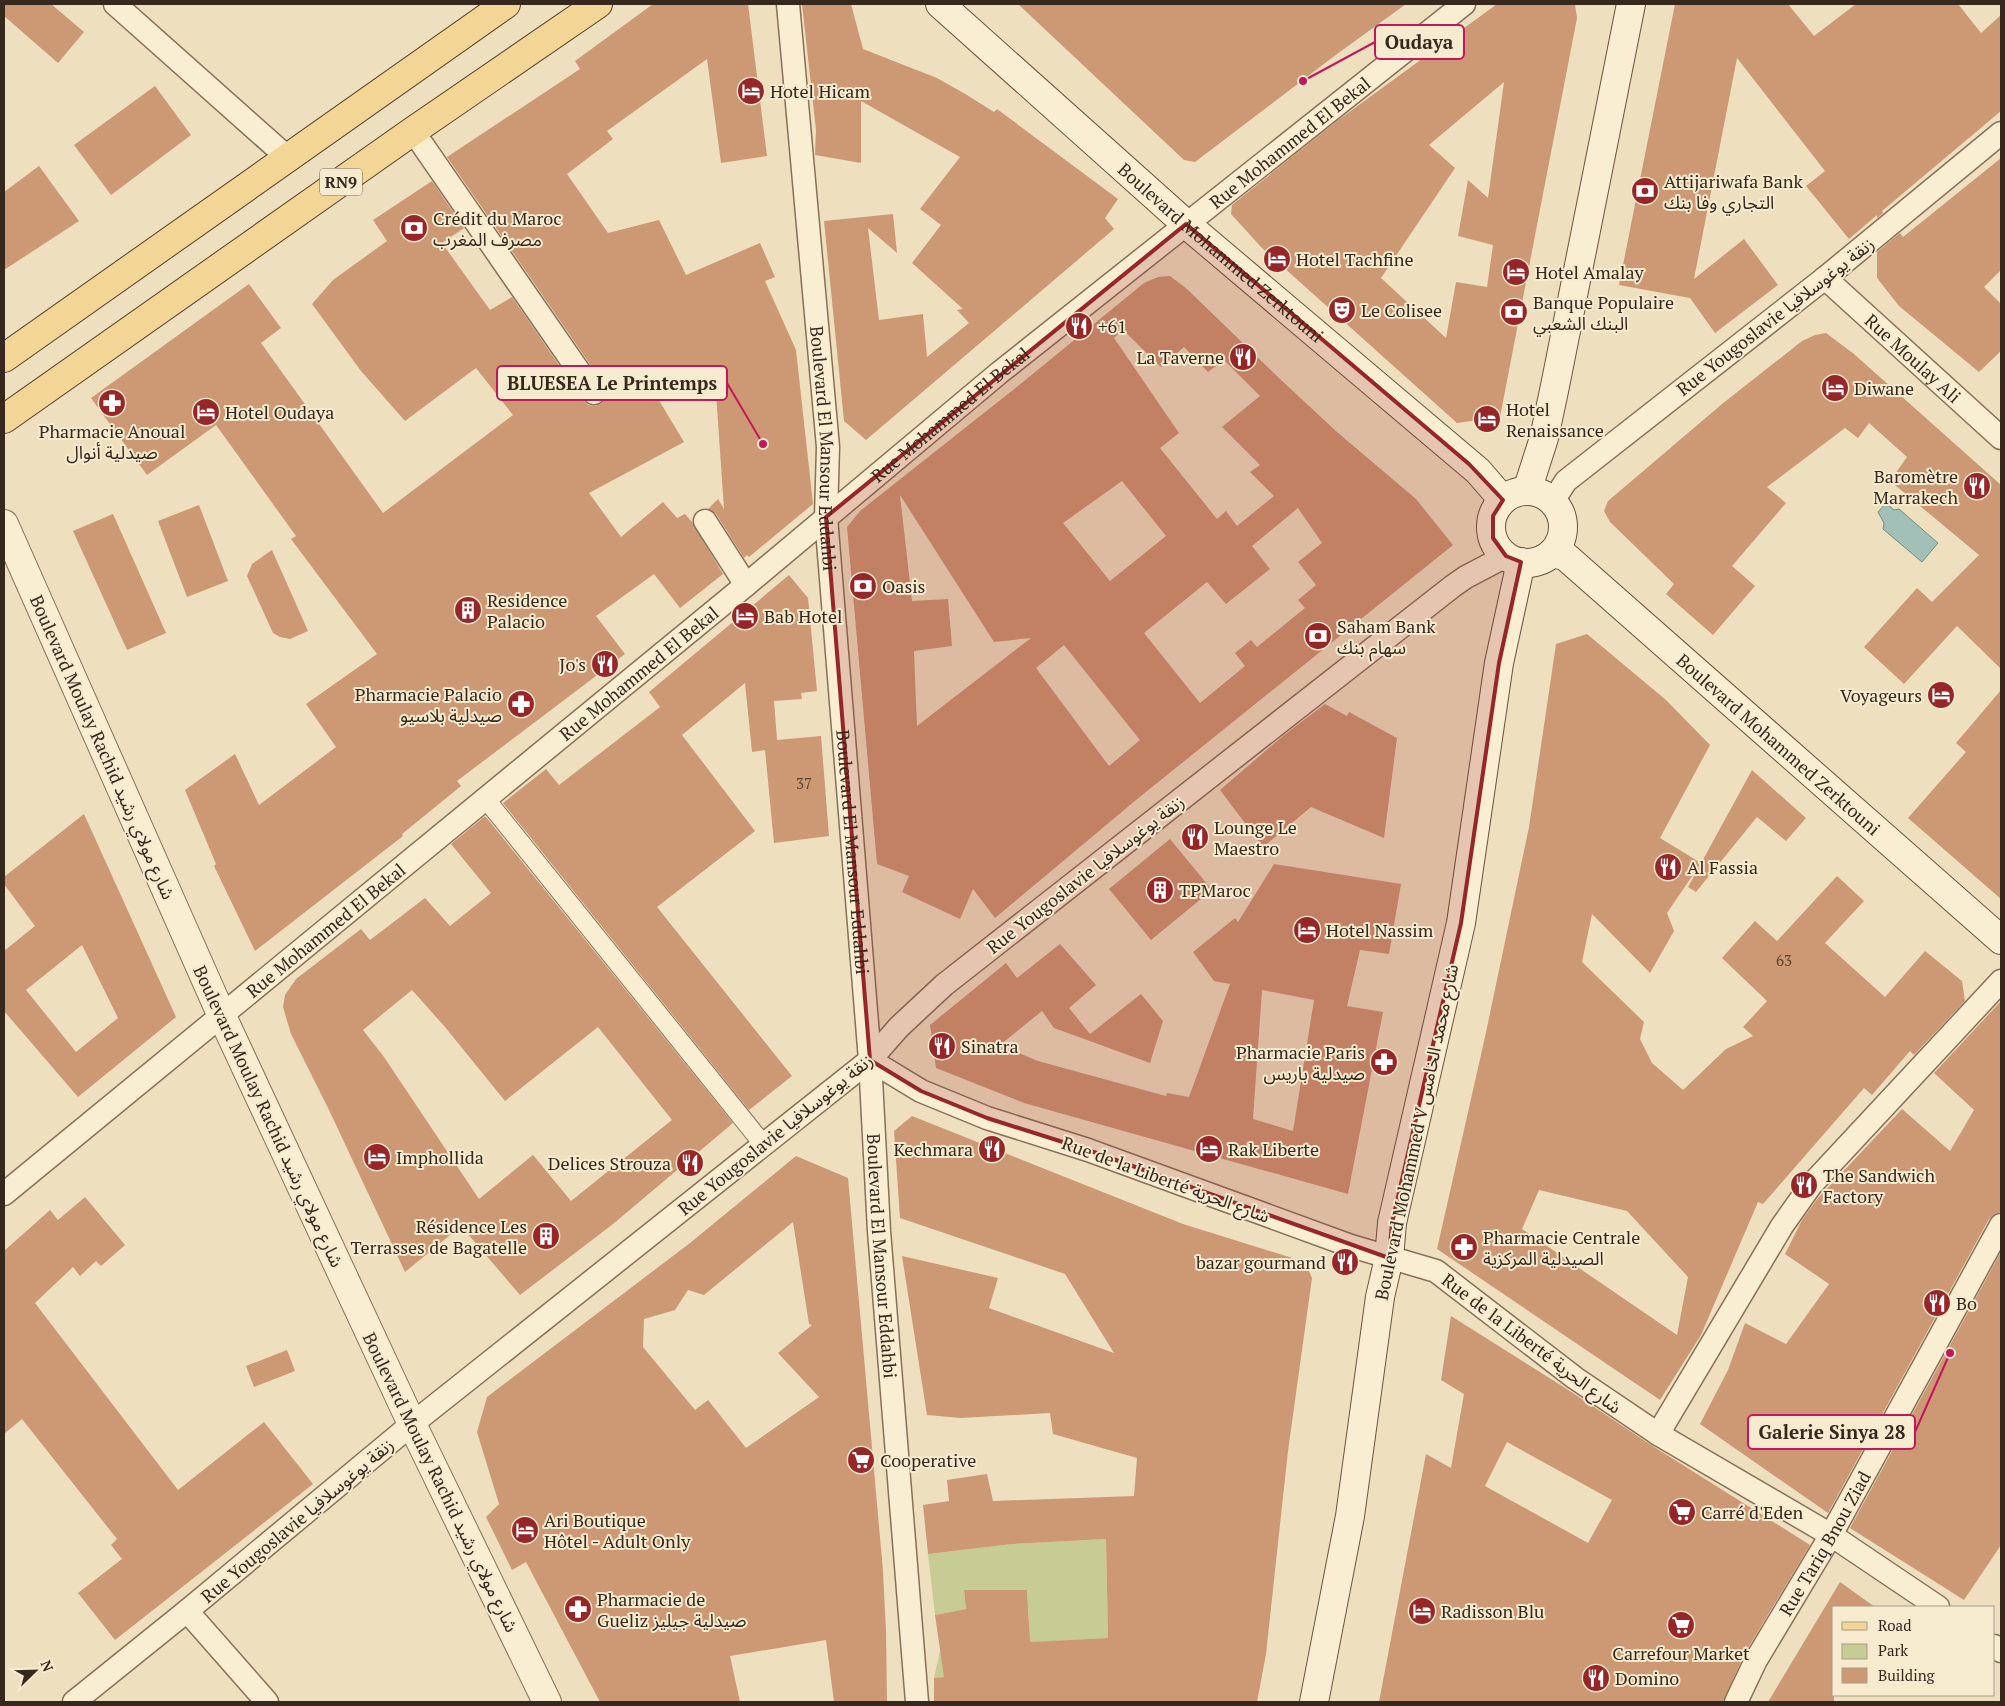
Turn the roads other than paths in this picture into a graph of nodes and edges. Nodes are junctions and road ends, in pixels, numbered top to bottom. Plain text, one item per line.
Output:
1 (115, 4) edge
2 (506, 4) edge
3 (598, 4) edge
4 (788, 4) edge
5 (940, 4) edge
6 (1464, 4) edge
7 (1631, 4) edge
8 (413, 131) junction
9 (2001, 133) edge
10 (286, 157) junction
11 (1186, 224) junction
12 (1825, 278) junction
13 (4, 358) edge
14 (594, 393) dead end
15 (4, 419) edge
16 (2001, 438) edge
17 (1515, 496) junction
18 (1553, 501) junction
19 (826, 517) junction
20 (705, 521) dead end
21 (4, 524) edge
22 (1552, 552) junction
23 (1514, 559) junction
24 (746, 585) junction
25 (485, 798) junction
26 (2001, 940) edge
27 (2001, 981) edge
28 (221, 1014) junction
29 (870, 1060) junction
30 (762, 1144) junction
31 (4, 1194) edge
32 (2001, 1225) edge
33 (1389, 1258) junction
34 (412, 1424) junction
35 (1658, 1434) junction
36 (1832, 1535) junction
37 (1937, 1606) edge
38 (187, 1611) junction
39 (74, 1702) edge
40 (267, 1702) edge
41 (547, 1702) edge
42 (917, 1702) edge
43 (1314, 1702) edge
44 (1736, 1702) edge

1 - 10 street
2 - 10 main road
3 - 8 main road, RN9
4 - 19 street, Boulevard El Mansour Eddahbi
5 - 11 main road, Boulevard Mohammed Zerktouni
6 - 11 street, Rue Mohammed El Bekal
7 - 17 main road
8 - 14 street
8 - 15 main road, RN9
9 - 12 street, Rue Yougoslavie زنقة يوغوسلافيا
10 - 13 main road
11 - 17 main road, Boulevard Mohammed Zerktouni
11 - 19 street, Rue Mohammed El Bekal
12 - 16 street, Rue Moulay Ali
12 - 18 street, Rue Yougoslavie زنقة يوغوسلافيا
17 - 18 main road
17 - 23 main road
18 - 22 main road
19 - 24 street, Rue Mohammed El Bekal
19 - 29 street, Boulevard El Mansour Eddahbi
20 - 24 street
21 - 28 main road, Boulevard Moulay Rachid شارع مولاي رشيد
22 - 23 main road
22 - 26 main road, Boulevard Mohammed Zerktouni
23 - 29 street, Rue Yougoslavie زنقة يوغوسلافيا
23 - 33 main road, Boulevard Mohammed V شارع محمد الخامس
24 - 25 street, Rue Mohammed El Bekal
25 - 28 street, Rue Mohammed El Bekal
25 - 30 street
27 - 35 street
28 - 31 street, Rue Mohammed El Bekal
28 - 34 main road, Boulevard Moulay Rachid شارع مولاي رشيد
29 - 30 street, Rue Yougoslavie زنقة يوغوسلافيا
29 - 33 street, Rue de la Liberté شارع الحرية
29 - 42 street, Boulevard El Mansour Eddahbi
30 - 34 street, Rue Yougoslavie زنقة يوغوسلافيا
32 - 36 street, Rue Tariq Bnou Ziad
33 - 35 street, Rue de la Liberté شارع الحرية
33 - 43 main road, Boulevard Mohammed V شارع محمد الخامس
34 - 38 street, Rue Yougoslavie زنقة يوغوسلافيا
34 - 41 main road, Boulevard Moulay Rachid شارع مولاي رشيد
35 - 36 street, Rue de la Liberté شارع الحرية
36 - 37 street, Rue de la Liberté شارع الحرية
36 - 44 street, Rue Tariq Bnou Ziad
38 - 39 street, Rue Yougoslavie زنقة يوغوسلافيا
38 - 40 street

